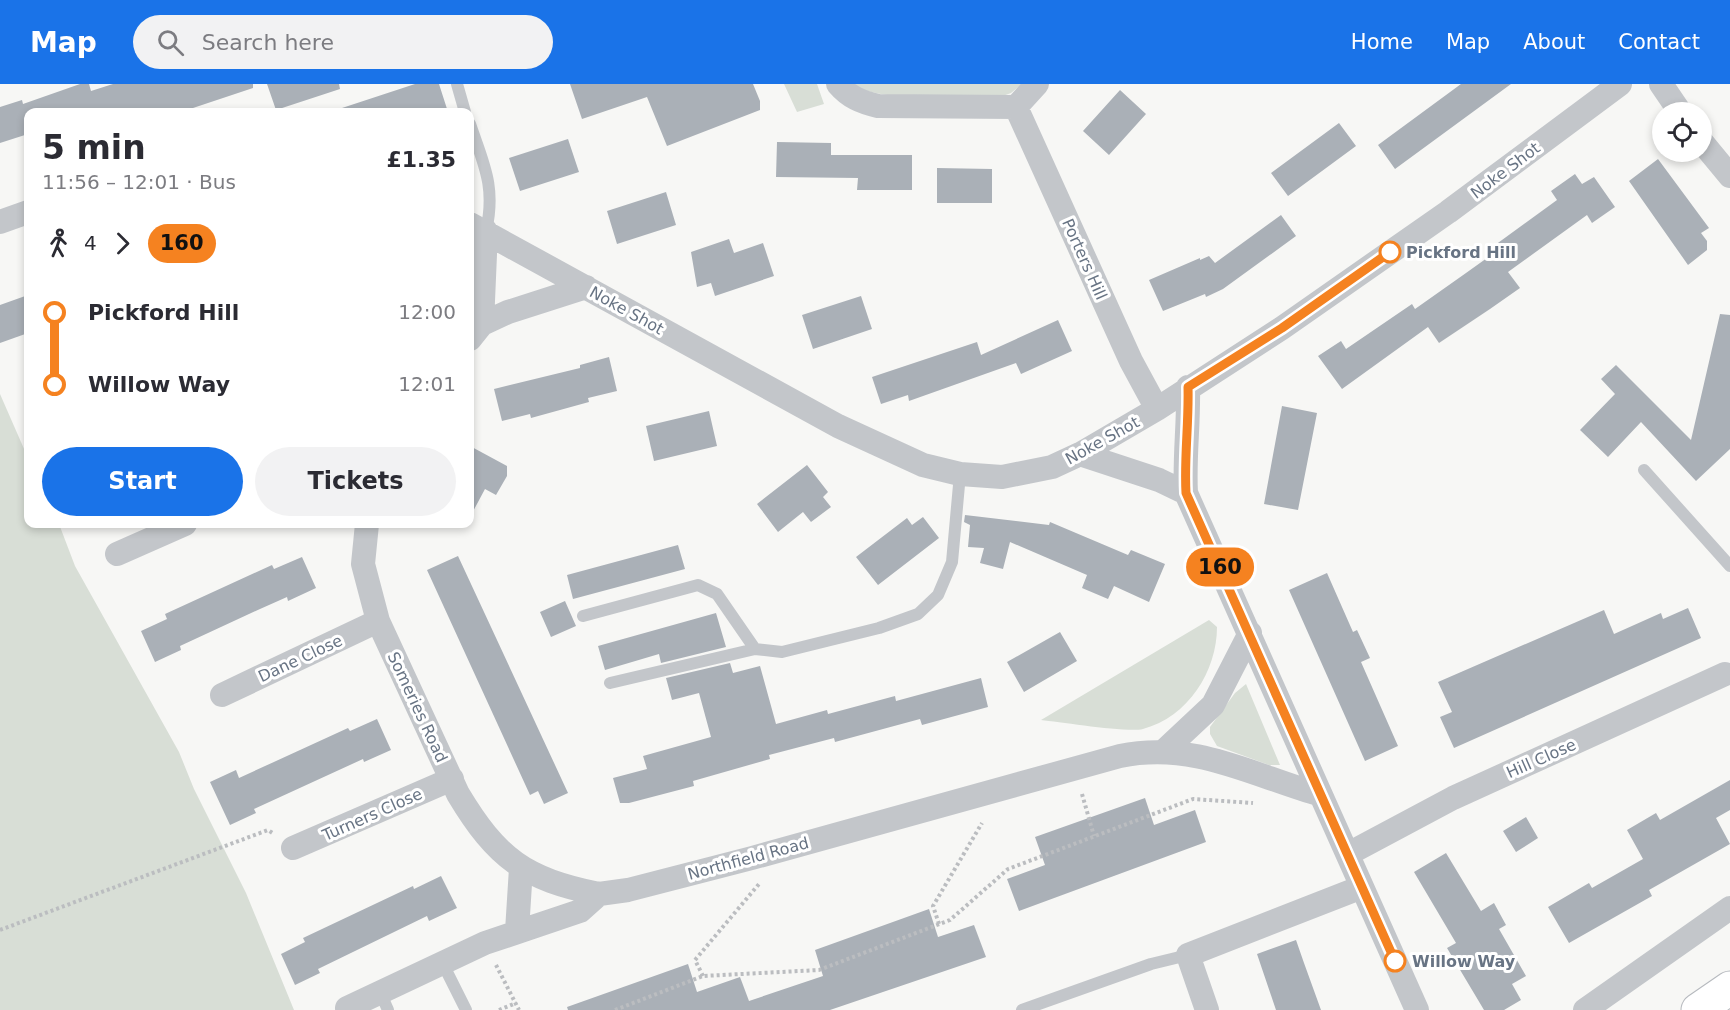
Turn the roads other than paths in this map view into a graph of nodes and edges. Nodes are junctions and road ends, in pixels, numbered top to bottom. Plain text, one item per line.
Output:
1 (457, 84) edge
2 (838, 84) edge
3 (1037, 84) edge
4 (1620, 84) edge
5 (1661, 84) edge
6 (1673, 102) edge
7 (1016, 107) junction
8 (464, 108) edge
9 (474, 136) edge
10 (1712, 154) edge
11 (1730, 176) edge
12 (24, 213) edge
13 (0, 222) edge
14 (478, 227) edge
15 (586, 287) junction
16 (476, 331) edge
17 (1188, 387) junction
18 (1157, 409) junction
19 (1080, 454) junction
20 (1644, 470) dead end
21 (960, 474) junction
22 (1186, 493) junction
23 (176, 528) edge
24 (367, 528) edge
25 (117, 555) dead end
26 (1730, 566) edge
27 (584, 616) dead end
28 (378, 621) junction
29 (1250, 633) junction
30 (755, 649) junction
31 (1728, 669) edge
32 (610, 683) dead end
33 (222, 695) dead end
34 (1165, 750) junction
35 (452, 779) junction
36 (1321, 795) junction
37 (293, 848) road end
38 (1348, 854) junction
39 (521, 868) junction
40 (1362, 886) junction
41 (599, 894) junction
42 (1730, 908) edge
43 (517, 931) junction
44 (1188, 955) junction
45 (442, 962) junction
46 (1730, 988) edge
47 (384, 1001) edge
48 (347, 1008) dead end
49 (466, 1010) edge
50 (1022, 1010) edge
51 (1207, 1010) edge
52 (1417, 1010) edge
53 (1585, 1010) edge
54 (1698, 1010) edge

1 - 8 lane
2 - 7 street
3 - 7 street
4 - 17 street, Noke Shot
5 - 6 street
7 - 18 street, Porters Hill
9 - 14 lane
10 - 11 street
12 - 13 street
14 - 15 street, Noke Shot
14 - 16 street
15 - 16 street
15 - 21 street, Noke Shot
17 - 18 street, Noke Shot
17 - 22 street
18 - 19 street, Noke Shot
19 - 21 street, Noke Shot
19 - 22 street
20 - 26 lane
21 - 30 lane
22 - 29 street
23 - 25 street
24 - 28 street, Someries Road
27 - 30 lane
28 - 33 street, Dane Close
28 - 35 street, Someries Road
29 - 34 street
29 - 36 street
30 - 32 lane
31 - 38 street, Hill Close
34 - 36 street, Northfield Road
34 - 41 street, Northfield Road
35 - 37 street, Turners Close
35 - 39 street, Someries Road
36 - 38 street
38 - 40 street
39 - 41 street, Someries Road
39 - 43 street
40 - 44 street
40 - 52 street
41 - 43 street
42 - 53 street
43 - 45 street
44 - 50 lane
44 - 51 street
45 - 47 street
45 - 49 lane
46 - 54 main road
47 - 48 street

